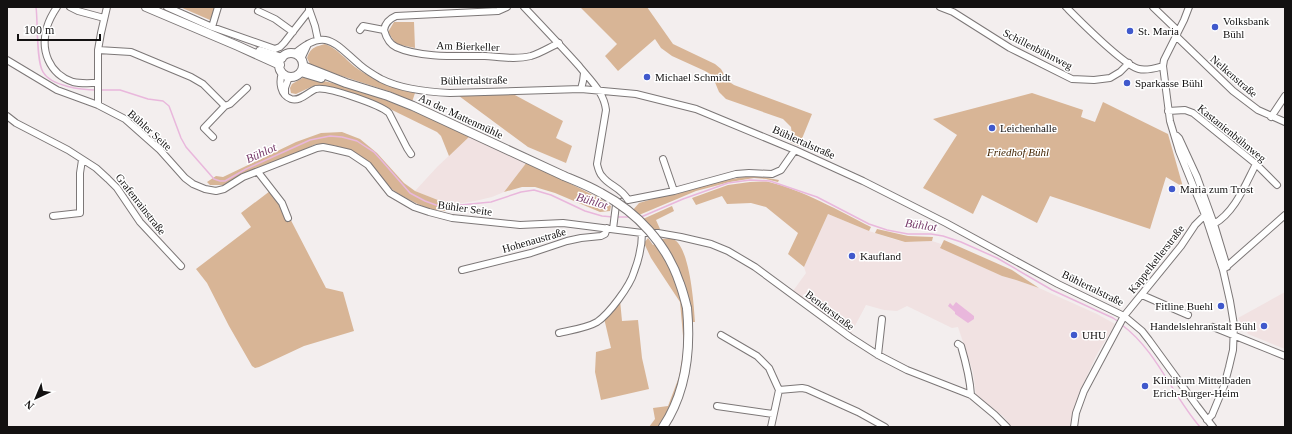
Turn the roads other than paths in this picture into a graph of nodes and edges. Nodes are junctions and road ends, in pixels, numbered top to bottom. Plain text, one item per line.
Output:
1 (57, 7) edge
2 (70, 7) edge
3 (106, 7) edge
4 (146, 7) edge
5 (167, 7) edge
6 (218, 7) edge
7 (507, 7) edge
8 (525, 7) edge
9 (940, 7) edge
10 (1066, 7) edge
11 (1153, 7) edge
12 (1189, 7) edge
13 (309, 9) edge
14 (955, 10) edge
15 (258, 11) dead end
16 (104, 18) junction
17 (212, 27) junction
18 (360, 30) dead end
19 (384, 30) junction
20 (293, 32) junction
21 (1177, 34) junction
22 (318, 40) junction
23 (559, 43) junction
24 (98, 50) junction
25 (7, 60) edge
26 (300, 63) junction
27 (1129, 63) junction
28 (1163, 66) junction
29 (283, 68) junction
30 (584, 73) junction
31 (98, 85) junction
32 (247, 88) dead end
33 (581, 88) junction
34 (598, 90) junction
35 (1285, 96) edge
36 (98, 105) junction
37 (225, 106) junction
38 (1168, 111) junction
39 (7, 116) edge
40 (1271, 117) junction
41 (1285, 122) edge
42 (1174, 134) junction
43 (213, 137) dead end
44 (795, 150) junction
45 (411, 154) dead end
46 (663, 159) dead end
47 (82, 160) junction
48 (1256, 164) junction
49 (258, 172) junction
50 (1277, 185) dead end
51 (674, 190) junction
52 (624, 201) junction
53 (1204, 215) junction
54 (1285, 215) edge
55 (53, 216) dead end
56 (288, 218) dead end
57 (1214, 224) junction
58 (610, 229) junction
59 (642, 233) junction
60 (681, 237) joint
61 (181, 266) dead end
62 (1225, 268) junction
63 (462, 270) dead end
64 (1142, 295) junction
65 (1188, 316) dead end
66 (1124, 318) junction
67 (882, 319) dead end
68 (1213, 326) dead end
69 (559, 333) dead end
70 (721, 335) dead end
71 (1234, 335) junction
72 (958, 344) dead end
73 (878, 355) junction
74 (1285, 356) edge
75 (779, 390) junction
76 (971, 395) junction
77 (717, 406) dead end
78 (773, 414) junction
79 (1208, 420) junction
80 (663, 427) edge
81 (772, 427) edge
82 (885, 427) edge
83 (1007, 427) edge
84 (1074, 427) edge
85 (1213, 427) edge

1 - 31 street
2 - 16 street
3 - 16 street
4 - 29 main road
5 - 17 street
6 - 17 street
7 - 19 street
8 - 23 street
9 - 14 street, Schillenbühnweg
10 - 27 street
11 - 21 street, Nelkenstraße
12 - 21 street
13 - 20 street
13 - 22 street
14 - 27 street, Schillenbühnweg
15 - 20 street
16 - 24 street
17 - 20 street
18 - 19 street
19 - 23 street, Am Bierkeller
21 - 28 street
21 - 40 street, Nelkenstraße
22 - 26 street
22 - 33 street, Bühlertalstraße
23 - 30 street
24 - 31 street
24 - 37 street
25 - 36 street, Bühler Seite
26 - 29 main road
26 - 29 main road
26 - 80 main road, An der Mattenmühle, bridge
27 - 28 street
28 - 38 street
29 - 45 street
30 - 33 street
30 - 34 street
31 - 36 street
32 - 37 street
33 - 34 street, Bühlertalstraße
34 - 44 street, Bühlertalstraße
34 - 52 street
35 - 40 street
36 - 49 street, Bühler Seite
37 - 43 street
38 - 42 street
38 - 48 street, Kastanienbühnweg
39 - 47 street, Grafenrainstraße
40 - 41 street, Nelkenstraße
42 - 53 street
42 - 57 street
44 - 51 street
44 - 66 street, Bühlertalstraße
46 - 51 street
47 - 55 street
47 - 61 street, Grafenrainstraße
48 - 50 street, Kastanienbühnweg
48 - 57 street
49 - 56 street
49 - 58 street, Bühler Seite
51 - 52 street
52 - 58 street
53 - 62 street
53 - 64 street, Kappelkellerstraße
54 - 62 street
57 - 62 street
58 - 59 street, Bühler Seite
58 - 63 street, Hohenaustraße
59 - 60 street, Bühler Seite
59 - 69 street
60 - 73 street, Benderstraße
62 - 71 street
64 - 65 street
64 - 66 street, Kappelkellerstraße
66 - 79 street, Bühlertalstraße
66 - 84 street, Kappelkellerstraße
67 - 73 street
68 - 71 street
70 - 75 street
71 - 74 street
71 - 79 street
72 - 76 street
73 - 76 street, Benderstraße
75 - 78 street
75 - 82 street
76 - 83 street, Benderstraße
77 - 78 street
78 - 81 street
79 - 85 street, Bühlertalstraße

